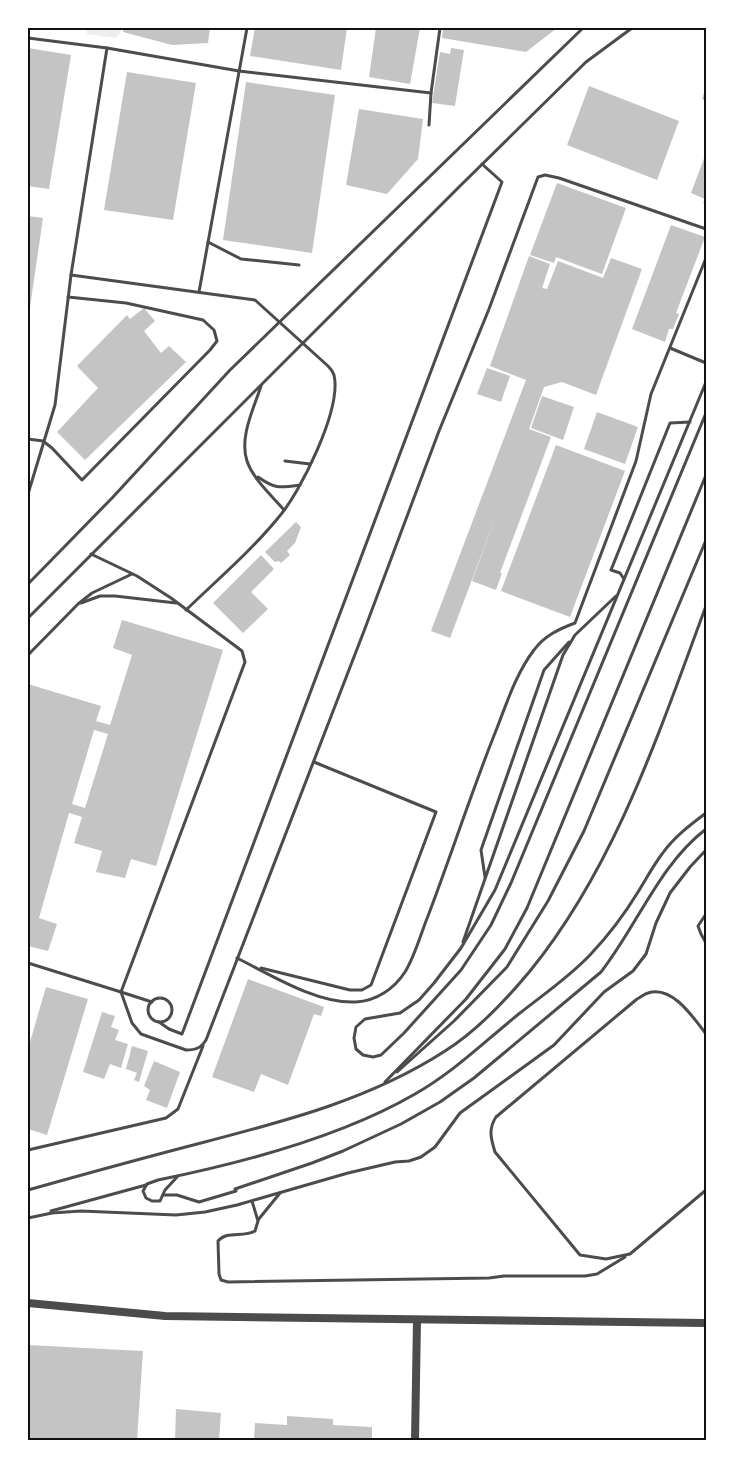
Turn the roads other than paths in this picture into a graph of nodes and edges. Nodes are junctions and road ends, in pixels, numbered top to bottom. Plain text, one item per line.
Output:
1 (247, 28) edge
2 (440, 28) edge
3 (583, 28) edge
4 (632, 28) edge
5 (28, 38) edge
6 (107, 48) junction
7 (239, 71) junction
8 (431, 93) junction
9 (429, 125) dead end
10 (482, 164) junction
11 (706, 229) edge
12 (208, 242) junction
13 (706, 258) edge
14 (299, 264) dead end
15 (71, 275) junction
16 (199, 292) junction
17 (68, 297) junction
18 (670, 348) junction
19 (706, 363) edge
20 (706, 382) edge
21 (261, 385) junction
22 (706, 413) edge
23 (690, 422) junction
24 (28, 439) edge
25 (43, 441) junction
26 (285, 461) dead end
27 (310, 464) junction
28 (253, 473) junction
29 (706, 475) edge
30 (300, 485) junction
31 (28, 494) edge
32 (284, 510) junction
33 (706, 540) edge
34 (91, 554) junction
35 (132, 574) junction
36 (624, 579) junction
37 (28, 584) edge
38 (618, 594) junction
39 (177, 603) junction
40 (78, 604) junction
41 (706, 606) edge
42 (186, 610) junction
43 (28, 618) edge
44 (575, 635) junction
45 (28, 655) edge
46 (314, 762) junction
47 (706, 813) edge
48 (706, 829) edge
49 (706, 850) edge
50 (486, 878) junction
51 (706, 914) edge
52 (706, 943) edge
53 (461, 948) junction
54 (237, 958) junction
55 (28, 963) edge
56 (254, 966) junction
57 (121, 992) junction
58 (152, 1002) junction
59 (159, 1022) junction
60 (699, 1024) junction
61 (706, 1029) edge
62 (706, 1034) edge
63 (206, 1040) junction
64 (382, 1086) junction
65 (28, 1150) edge
66 (178, 1176) junction
67 (147, 1184) junction
68 (28, 1190) edge
69 (706, 1190) edge
70 (280, 1193) junction
71 (162, 1195) junction
72 (252, 1201) junction
73 (28, 1218) edge
74 (258, 1221) junction
75 (630, 1254) junction
76 (28, 1304) edge
77 (417, 1320) junction
78 (706, 1323) edge
79 (415, 1440) edge

1 - 7 lane
2 - 8 lane
3 - 37 lane
4 - 10 lane
5 - 6 lane
6 - 7 lane
6 - 15 lane
7 - 8 lane
7 - 12 lane
8 - 9 lane
10 - 21 lane
10 - 59 lane
11 - 46 lane
12 - 14 lane
12 - 16 lane
13 - 18 lane
15 - 16 lane
15 - 17 lane
16 - 27 lane
17 - 25 lane
17 - 25 lane
18 - 19 lane
18 - 56 lane
20 - 23 lane
21 - 28 lane
21 - 34 lane
22 - 53 lane
23 - 36 lane
23 - 36 lane
24 - 25 lane
25 - 31 lane
26 - 27 lane
27 - 30 lane
28 - 30 lane
28 - 32 lane
29 - 64 lane
30 - 32 lane
32 - 42 lane
33 - 64 lane
34 - 35 lane
34 - 43 lane
35 - 39 lane
35 - 40 lane
36 - 38 lane
38 - 44 lane
38 - 53 lane
39 - 40 lane
39 - 42 lane
40 - 45 lane
41 - 64 lane
42 - 57 lane
44 - 50 lane
44 - 50 lane
46 - 54 lane
46 - 56 lane
47 - 66 lane
48 - 71 lane
49 - 70 lane
50 - 53 lane
51 - 52 lane
54 - 56 lane
54 - 63 lane
55 - 57 lane
57 - 58 lane
57 - 63 lane
58 - 59 lane
58 - 59 lane
60 - 61 lane
60 - 62 lane
60 - 75 lane
63 - 65 lane
64 - 68 lane
66 - 67 lane
66 - 71 lane
67 - 71 lane
67 - 73 lane
69 - 75 lane
70 - 72 lane
70 - 74 lane
72 - 73 lane
72 - 74 lane
74 - 75 lane
76 - 77 street
77 - 78 street
77 - 79 street

